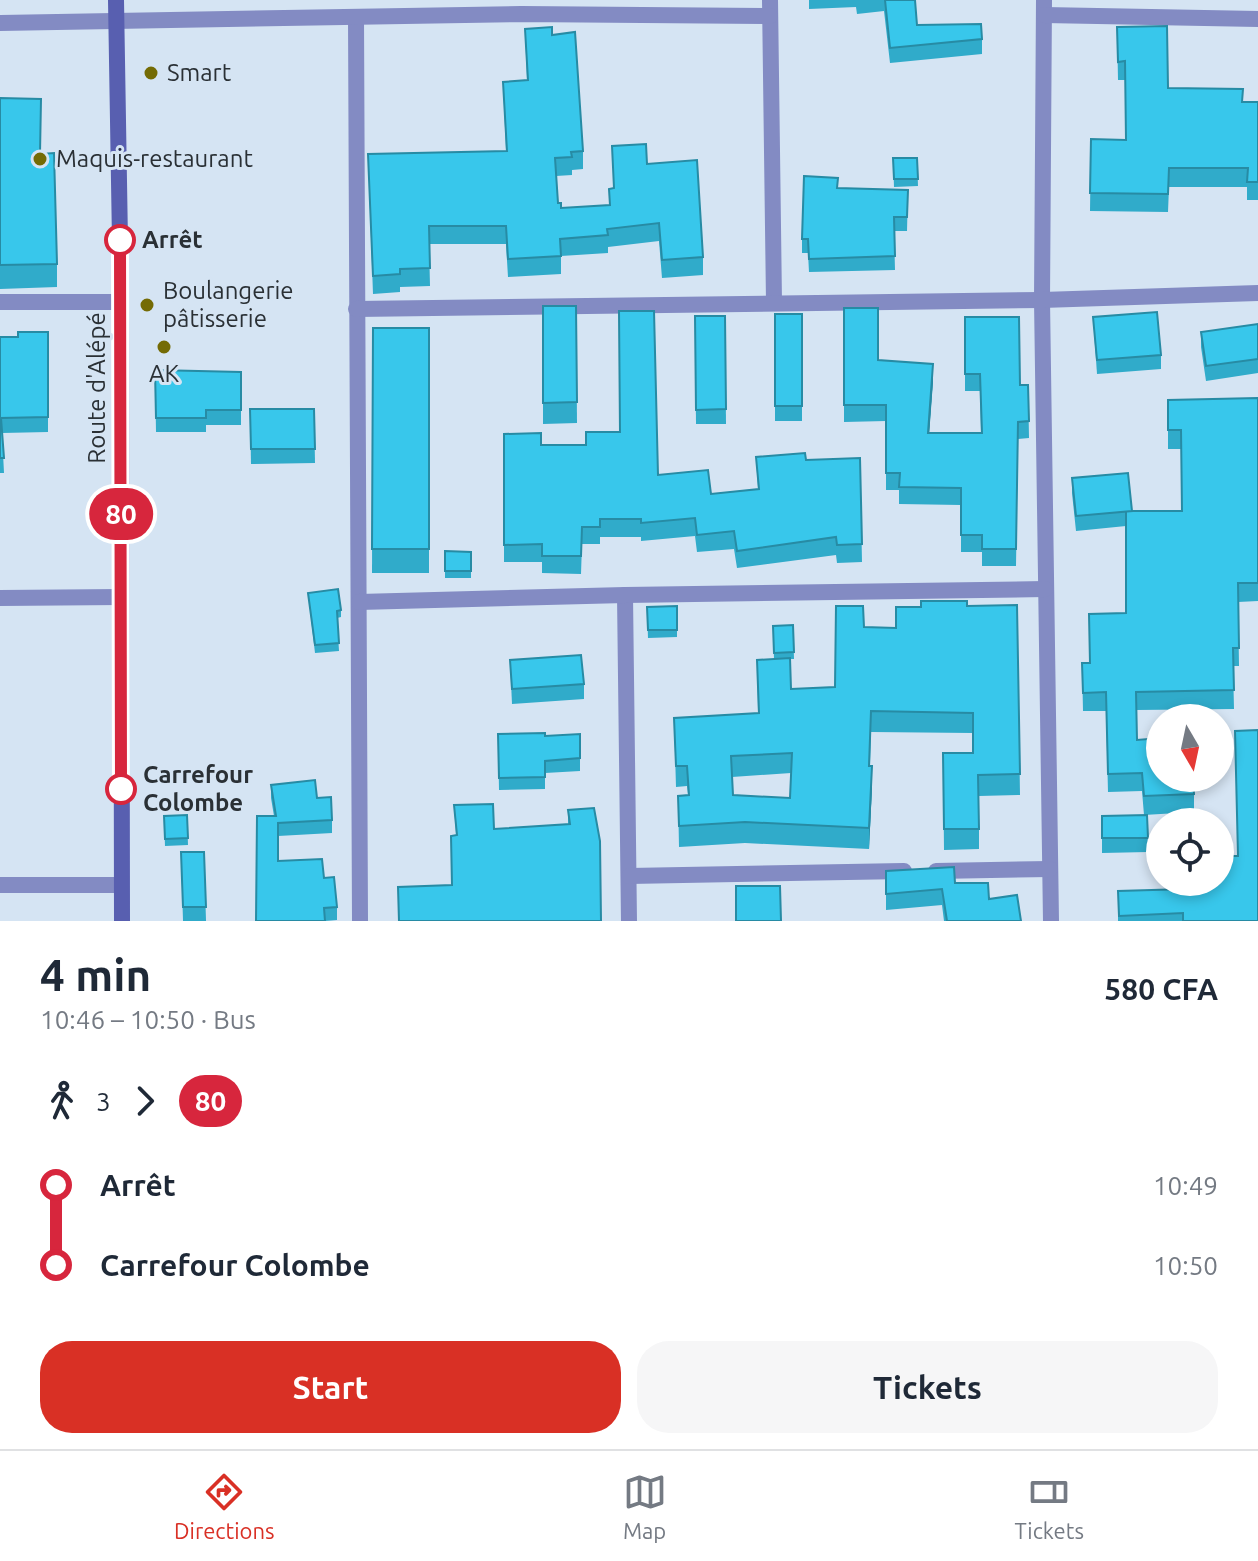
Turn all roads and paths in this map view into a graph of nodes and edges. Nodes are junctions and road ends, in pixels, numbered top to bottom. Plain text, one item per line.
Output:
1 (116, 0) edge
2 (1044, 7) edge
3 (770, 8) edge
4 (356, 17) junction
5 (1258, 19) edge
6 (0, 23) edge
7 (116, 23) junction
8 (1258, 293) edge
9 (1042, 300) junction
10 (0, 302) edge
11 (121, 302) junction
12 (774, 302) junction
13 (356, 309) junction
14 (1045, 589) junction
15 (625, 595) junction
16 (121, 597) junction
17 (0, 598) edge
18 (359, 602) junction
19 (1050, 869) junction
20 (629, 876) junction
21 (0, 885) edge
22 (121, 885) junction
23 (122, 921) edge
24 (360, 921) edge
25 (629, 921) edge
26 (1051, 921) edge

1 - 7 main road, Route d'Alépé
2 - 5 street
2 - 9 street
3 - 4 street
3 - 12 street
4 - 7 street
4 - 13 street
6 - 7 street
7 - 11 main road, Route d'Alépé
8 - 9 street
9 - 12 street
9 - 14 street
10 - 11 street
11 - 16 main road, Route d'Alépé
12 - 13 street
13 - 18 street
14 - 15 street
14 - 19 street
15 - 18 street
15 - 20 street
16 - 17 street
16 - 22 main road, Route d'Alépé
18 - 24 street
19 - 20 street
19 - 26 street
20 - 25 street
21 - 22 street
22 - 23 main road, Route d'Alépé

